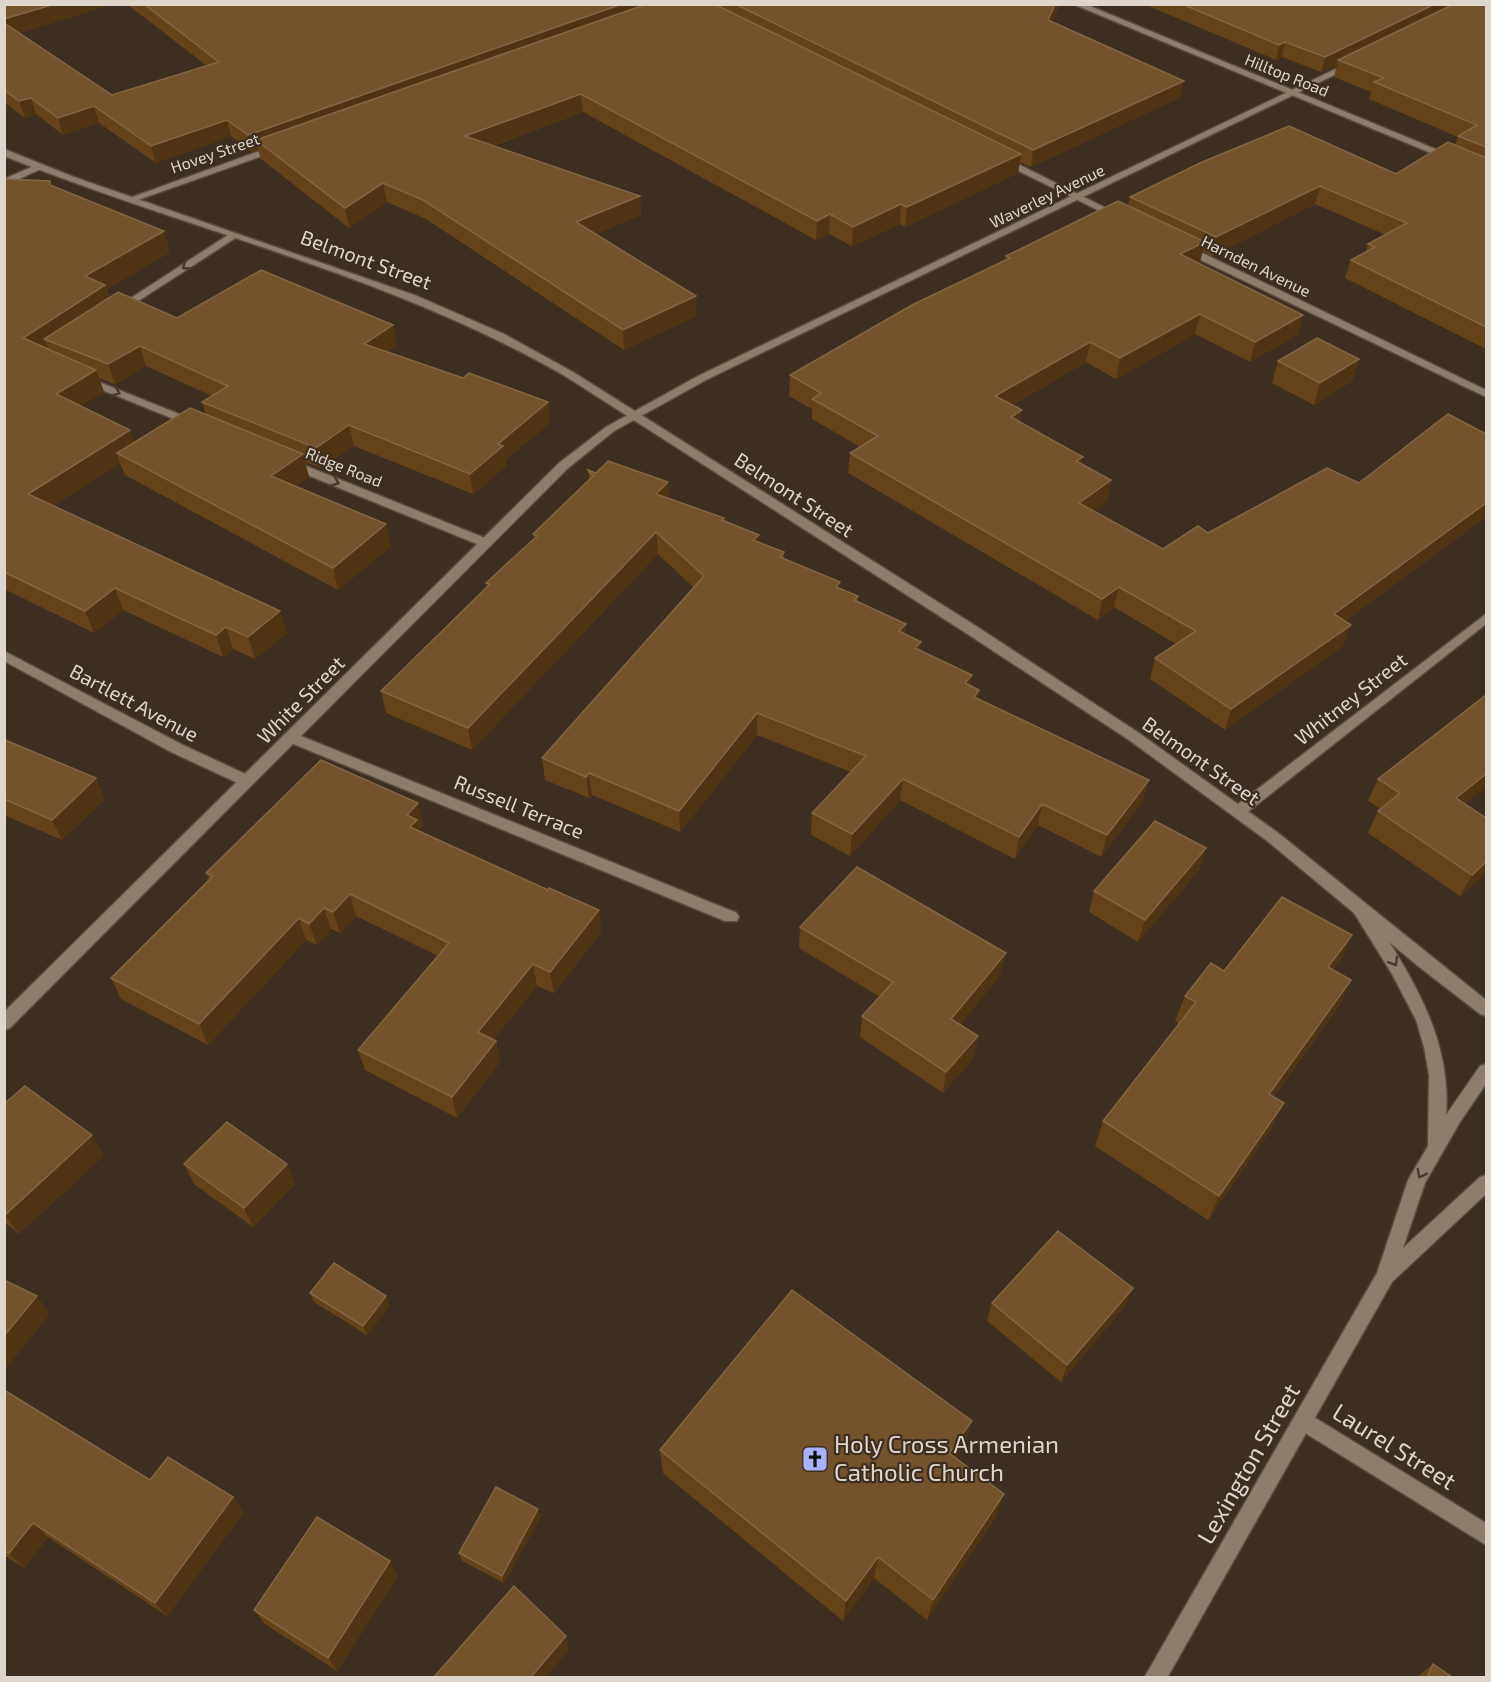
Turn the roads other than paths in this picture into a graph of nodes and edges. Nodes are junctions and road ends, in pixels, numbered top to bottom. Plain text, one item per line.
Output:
1 (1077, 4) edge
2 (1362, 60) edge
3 (1293, 93) junction
4 (289, 143) edge
5 (4, 152) edge
6 (996, 156) edge
7 (38, 166) junction
8 (1486, 173) edge
9 (4, 183) edge
10 (1078, 197) junction
11 (129, 200) junction
12 (1127, 221) edge
13 (235, 235) junction
14 (1169, 241) edge
15 (107, 316) edge
16 (72, 374) edge
17 (1486, 394) edge
18 (633, 415) junction
19 (204, 428) edge
20 (281, 459) edge
21 (486, 543) junction
22 (1486, 618) edge
23 (4, 655) edge
24 (291, 738) junction
25 (247, 781) junction
26 (1239, 811) junction
27 (1362, 913) junction
28 (731, 916) dead end
29 (1486, 1009) edge
30 (4, 1023) edge
31 (1486, 1071) edge
32 (1434, 1149) junction
33 (1485, 1186) edge
34 (1385, 1276) junction
35 (1304, 1421) junction
36 (1486, 1535) edge
37 (1155, 1677) edge

1 - 3 street, Hilltop Road
2 - 3 street, Waverley Avenue
3 - 8 street, Hilltop Road
3 - 10 street, Waverley Avenue
4 - 11 street, Hovey Street
5 - 7 street, Belmont Street
6 - 10 street
7 - 9 street
7 - 11 street, Belmont Street
10 - 12 street
10 - 18 street, Waverley Avenue
11 - 13 street, Belmont Street
13 -> 15 street
13 - 18 street, Belmont Street
14 - 17 street, Harnden Avenue
16 -> 19 street
18 - 21 street, White Street
18 - 26 street, Belmont Street
20 -> 21 street, Ridge Road
21 - 24 street, White Street
22 - 26 street, Whitney Street
23 - 25 street, Bartlett Avenue
24 - 25 street, White Street
24 - 28 street, Russell Terrace
25 - 30 street, White Street
26 - 27 street, Belmont Street
27 - 29 street, Belmont Street
27 -> 32 street
31 - 32 street, Lexington Street
32 -> 34 street, Lexington Street
33 - 34 street, Lexington Street
34 - 35 street, Lexington Street
35 - 36 street, Laurel Street
35 - 37 street, Lexington Street

